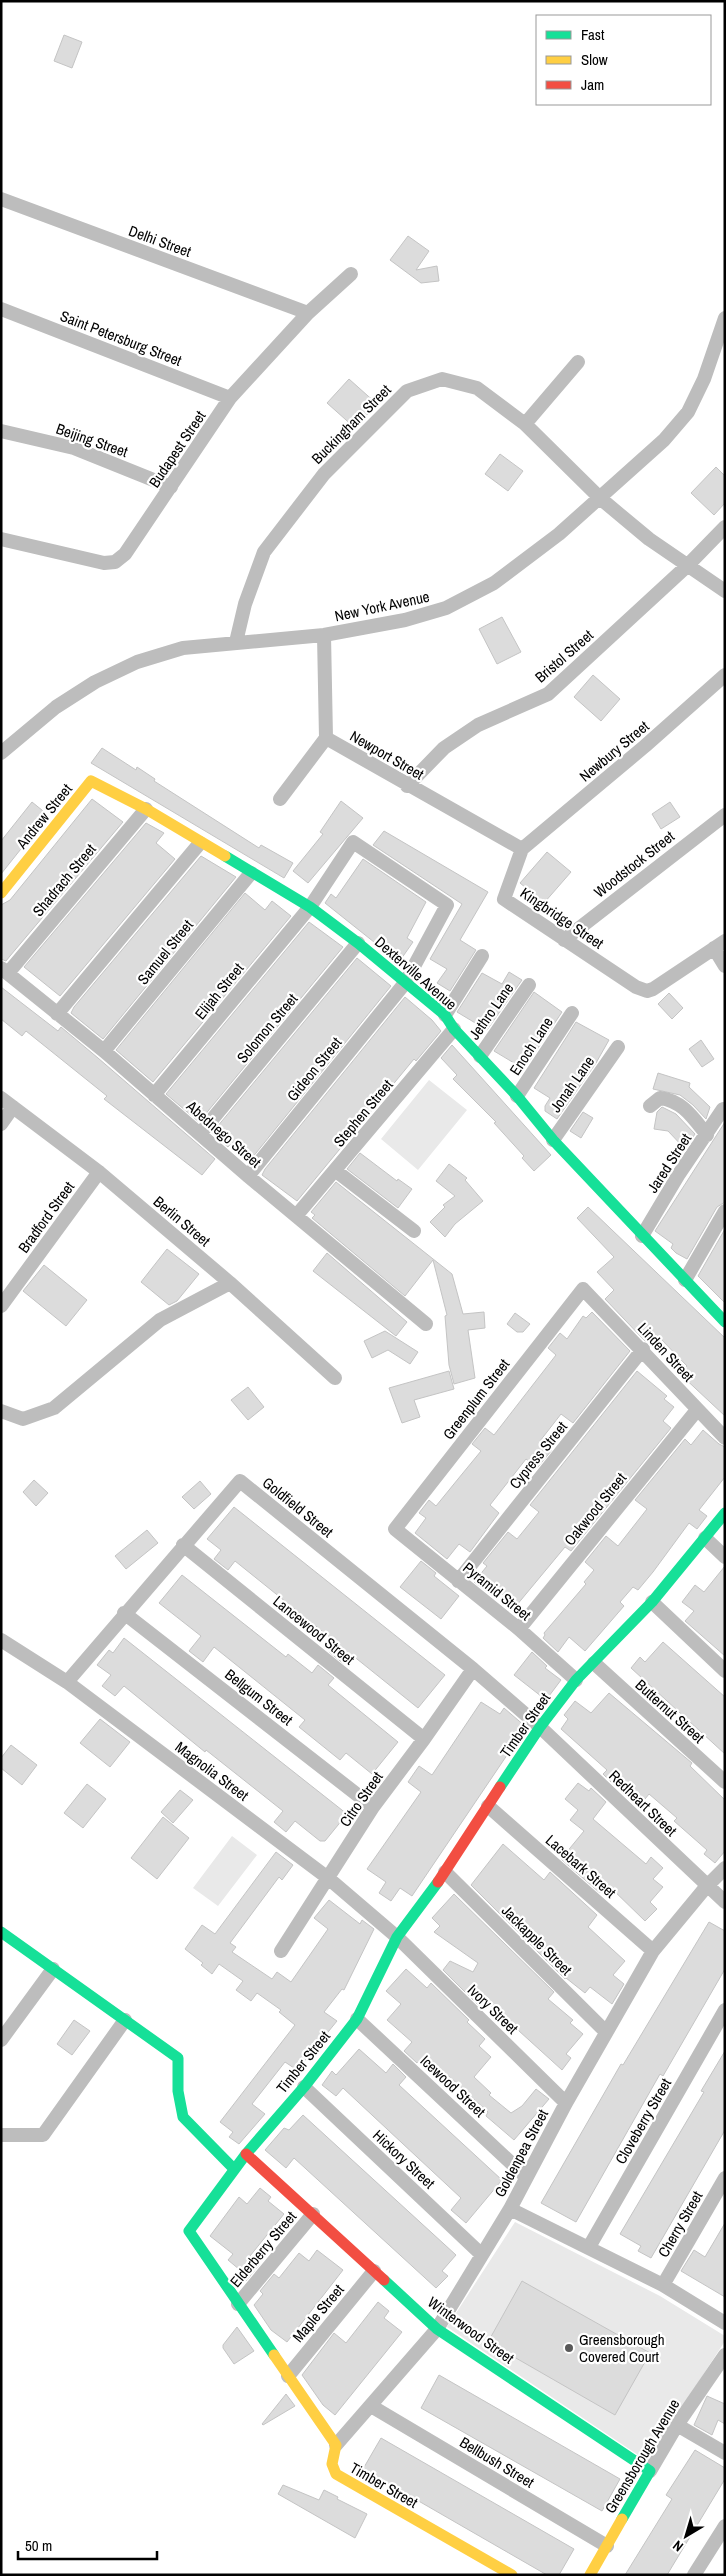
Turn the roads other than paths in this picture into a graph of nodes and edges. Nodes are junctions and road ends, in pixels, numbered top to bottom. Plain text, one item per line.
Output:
1 (1, 199) edge
2 (351, 274) dead end
3 (1, 309) edge
4 (308, 313) junction
5 (725, 318) edge
6 (578, 362) dead end
7 (230, 398) junction
8 (525, 424) junction
9 (1, 432) edge
10 (171, 487) junction
11 (601, 499) junction
12 (725, 527) edge
13 (1, 539) edge
14 (687, 566) junction
15 (725, 591) edge
16 (324, 635) junction
17 (236, 642) junction
18 (725, 674) edge
19 (326, 738) junction
20 (1, 753) edge
21 (91, 781) joint
22 (407, 786) junction
23 (280, 798) dead end
24 (146, 809) junction
25 (725, 815) edge
26 (200, 843) junction
27 (522, 849) junction
28 (251, 873) junction
29 (1, 892) edge
30 (310, 907) junction
31 (564, 940) junction
32 (358, 943) junction
33 (719, 945) edge
34 (482, 956) dead end
35 (725, 966) edge
36 (4, 970) edge
37 (405, 983) junction
38 (529, 985) dead end
39 (572, 1013) dead end
40 (57, 1014) junction
41 (445, 1015) junction
42 (454, 1029) junction
43 (618, 1046) dead end
44 (104, 1051) junction
45 (480, 1056) junction
46 (154, 1096) junction
47 (518, 1096) junction
48 (1, 1098) edge
49 (650, 1106) dead end
50 (14, 1108) junction
51 (724, 1110) edge
52 (1, 1124) edge
53 (200, 1134) junction
54 (707, 1135) junction
55 (554, 1140) junction
56 (336, 1171) junction
57 (99, 1172) junction
58 (248, 1176) junction
59 (725, 1211) edge
60 (296, 1216) junction
61 (414, 1231) dead end
62 (642, 1236) junction
63 (685, 1280) junction
64 (230, 1283) junction
65 (583, 1289) joint
66 (1, 1306) edge
67 (725, 1322) edge
68 (426, 1324) dead end
69 (643, 1349) junction
70 (336, 1378) dead end
71 (697, 1410) junction
72 (1, 1411) edge
73 (725, 1438) edge
74 (725, 1513) edge
75 (395, 1529) joint
76 (705, 1538) junction
77 (183, 1545) junction
78 (725, 1557) edge
79 (458, 1581) junction
80 (652, 1602) junction
81 (124, 1613) junction
82 (519, 1629) junction
83 (1, 1640) edge
84 (594, 1663) junction
85 (473, 1669) junction
86 (725, 1671) edge
87 (576, 1680) junction
88 (67, 1682) junction
89 (540, 1727) junction
90 (424, 1739) junction
91 (725, 1782) edge
92 (488, 1806) junction
93 (373, 1807) junction
94 (725, 1868) edge
95 (445, 1872) junction
96 (328, 1878) junction
97 (706, 1887) junction
98 (725, 1902) edge
99 (1, 1932) edge
100 (397, 1937) junction
101 (281, 1951) dead end
102 (653, 1952) junction
103 (53, 1969) junction
104 (725, 2010) edge
105 (357, 2019) junction
106 (125, 2020) junction
107 (606, 2032) junction
108 (1, 2040) edge
109 (304, 2087) junction
110 (566, 2103) junction
111 (1, 2135) edge
112 (246, 2154) junction
113 (234, 2169) junction
114 (526, 2178) junction
115 (725, 2178) edge
116 (510, 2209) junction
117 (313, 2214) junction
118 (589, 2247) junction
119 (482, 2254) junction
120 (374, 2271) junction
121 (663, 2285) junction
122 (238, 2304) junction
123 (725, 2323) edge
124 (437, 2328) junction
125 (725, 2355) edge
126 (288, 2376) junction
127 (371, 2406) junction
128 (677, 2424) junction
129 (336, 2445) junction
130 (725, 2453) edge
131 (650, 2471) junction
132 (725, 2526) edge
133 (607, 2546) junction
134 (512, 2575) edge
135 (590, 2575) edge
136 (694, 2575) edge

1 - 4 street, Delhi Street
2 - 4 street, Budapest Street
3 - 7 street, Saint Petersburg Street
4 - 7 street, Budapest Street
5 - 11 street, New York Avenue
6 - 8 street
7 - 10 street, Budapest Street
8 - 11 street, Buckingham Street
8 - 17 street, Buckingham Street
9 - 10 street, Beijing Street
10 - 13 street, Budapest Street
11 - 14 street, Buckingham Street
11 - 16 street, New York Avenue
12 - 14 street, Bristol Street
14 - 15 street, Buckingham Street
14 - 22 street, Bristol Street
16 - 17 street, New York Avenue
16 - 19 street, Newport Street
17 - 20 street, New York Avenue
18 - 27 street, Newbury Street
19 - 22 street, Newport Street
19 - 23 street
21 - 24 street, Dexterville Avenue
21 - 29 street, Andrew Street
22 - 27 street, Newport Street
24 - 26 street, Dexterville Avenue
24 - 36 street, Shadrach Street
25 - 31 street, Woodstock Street
26 - 28 street, Dexterville Avenue
26 - 40 street
27 - 31 street, Kingbridge Street
28 - 30 street, Dexterville Avenue
28 - 44 street, Samuel Street
30 - 32 street, Dexterville Avenue
30 - 37 street, Elijah Street
30 - 46 street, Elijah Street
31 - 33 street, Kingbridge Street
32 - 37 street, Dexterville Avenue
32 - 53 street, Solomon Street
33 - 35 street
34 - 41 street
36 - 40 street, Abednego Street
37 - 41 street, Dexterville Avenue
37 - 58 street, Gideon Street
38 - 45 street, Jethro Lane
39 - 47 street, Enoch Lane
40 - 44 street, Abednego Street
41 - 42 street, Dexterville Avenue
42 - 45 street, Dexterville Avenue
42 - 56 street, Stephen Street
43 - 55 street, Jonah Lane
44 - 46 street, Abednego Street
45 - 47 street, Dexterville Avenue
46 - 53 street, Abednego Street
47 - 55 street, Dexterville Avenue
48 - 50 street, Berlin Street
49 - 54 street
50 - 52 street
50 - 57 street, Berlin Street
51 - 54 street, Jared Street
53 - 58 street, Abednego Street
54 - 62 street, Jared Street
55 - 62 street, Dexterville Avenue
56 - 60 street, Stephen Street
56 - 61 street
57 - 64 street, Berlin Street
57 - 66 street, Bradford Street
58 - 60 street, Abednego Street
59 - 63 street
60 - 68 street, Abednego Street
62 - 63 street, Dexterville Avenue
63 - 67 street, Dexterville Avenue
64 - 70 street, Berlin Street
64 - 72 street
65 - 69 street, Linden Street
65 - 75 street, Greenplum Street
69 - 71 street, Linden Street
69 - 79 street, Cypress Street
71 - 73 street, Linden Street
71 - 82 street, Oakwood Street
74 - 76 street, Timber Street
75 - 79 street, Pyramid Street
76 - 78 street
76 - 80 street, Timber Street
77 - 81 street, Goldfield Street
77 - 85 street, Goldfield Street
77 - 90 street, Lancewood Street
79 - 82 street, Pyramid Street
80 - 84 street, Timber Street
80 - 86 street
81 - 88 street, Goldfield Street
81 - 93 street, Bellgum Street
82 - 87 street, Pyramid Street
83 - 88 street, Magnolia Street
84 - 87 street, Timber Street
84 - 91 street, Butternut Street
85 - 89 street, Goldfield Street
85 - 90 street, Citro Street
87 - 89 street, Timber Street
88 - 96 street, Magnolia Street
89 - 92 street, Timber Street
89 - 97 street, Redheart Street
90 - 93 street, Citro Street
92 - 95 street, Timber Street
92 - 102 street, Lacebark Street
93 - 96 street, Citro Street
94 - 97 street, Goldenpea Street
95 - 100 street, Timber Street
95 - 107 street, Jackapple Street
96 - 100 street, Magnolia Street
96 - 101 street, Citro Street
97 - 98 street, Redheart Street
97 - 102 street, Goldenpea Street
99 - 103 street
100 - 105 street, Timber Street
100 - 110 street, Ivory Street
102 - 107 street, Goldenpea Street
103 - 106 street
103 - 108 street
104 - 118 street, Cloveberry Street
105 - 109 street, Timber Street
105 - 114 street, Icewood Street
106 - 111 street
106 - 113 street
107 - 110 street, Goldenpea Street
109 - 112 street, Timber Street
109 - 119 street, Hickory Street
110 - 114 street, Goldenpea Street
112 - 113 street, Timber Street
112 - 117 street, Winterwood Street
113 - 122 street, Timber Street
114 - 116 street, Goldenpea Street
115 - 121 street, Cherry Street
116 - 118 street
116 - 119 street, Goldenpea Street
117 - 120 street, Winterwood Street
117 - 122 street, Elderberry Street
118 - 121 street
119 - 124 street, Goldenpea Street
120 - 124 street, Winterwood Street
120 - 126 street, Maple Street
121 - 123 street
122 - 126 street, Timber Street
124 - 127 street, Goldenpea Street
124 - 131 street, Winterwood Street
125 - 128 street, Greensborough Avenue
126 - 129 street, Timber Street
127 - 129 street, Goldenpea Street
127 - 133 street, Bellbush Street
128 - 130 street
128 - 131 street, Greensborough Avenue
129 - 134 street, Timber Street
131 - 133 street, Greensborough Avenue
132 - 136 street
133 - 135 street, Greensborough Avenue

